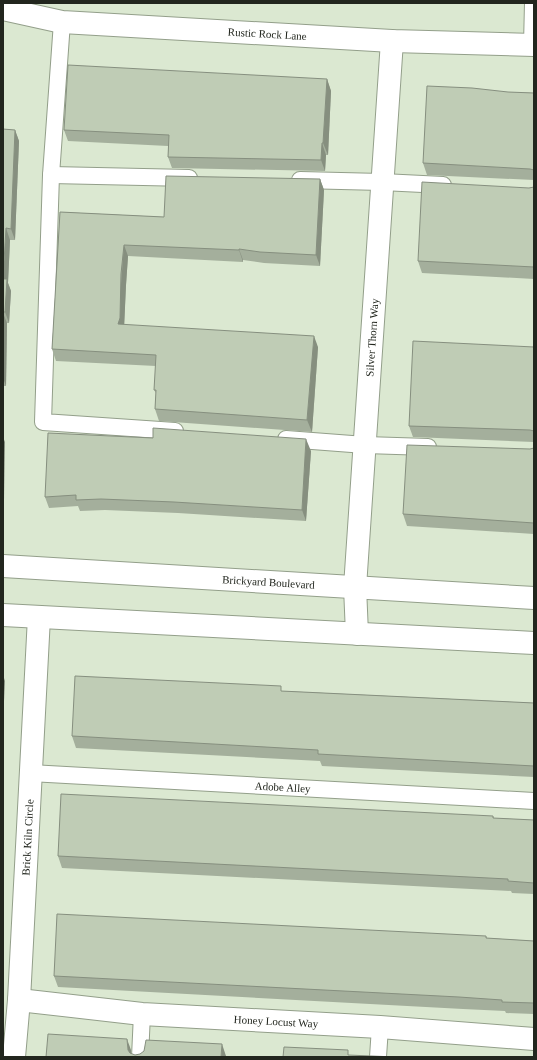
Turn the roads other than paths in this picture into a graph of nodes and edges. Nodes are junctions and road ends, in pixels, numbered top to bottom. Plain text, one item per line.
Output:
1 (533, 3) edge
2 (3, 9) edge
3 (62, 22) junction
4 (392, 41) junction
5 (533, 45) edge
6 (51, 175) junction
7 (201, 178) edge
8 (288, 180) edge
9 (382, 182) junction
10 (458, 186) edge
11 (192, 432) edge
12 (271, 438) edge
13 (365, 445) junction
14 (442, 448) edge
15 (3, 566) edge
16 (355, 587) junction
17 (534, 598) edge
18 (3, 615) edge
19 (39, 617) junction
20 (357, 634) junction
21 (534, 643) edge
22 (30, 773) junction
23 (534, 801) edge
24 (19, 1000) junction
25 (142, 1014) junction
26 (380, 1027) junction
27 (534, 1039) edge
28 (14, 1057) edge
29 (140, 1057) edge
30 (378, 1057) edge

1 - 5 lane
2 - 3 street, Rustic Rock Lane
3 - 4 street, Rustic Rock Lane
3 - 6 lane
4 - 5 street, Rustic Rock Lane
4 - 9 street, Silver Thorn Way
6 - 7 lane
6 - 11 lane
8 - 9 lane
9 - 10 lane
9 - 13 street, Silver Thorn Way
12 - 13 lane
13 - 14 lane
13 - 16 street, Silver Thorn Way
15 - 16 street, Brickyard Boulevard
16 - 17 street, Brickyard Boulevard
16 - 20 street, Silver Thorn Way
18 - 19 street
19 - 20 street
19 - 22 street, Brick Kiln Circle
20 - 21 street
22 - 23 lane, Adobe Alley
22 - 24 street, Brick Kiln Circle
24 - 25 street, Honey Locust Way
24 - 28 street, Brick Kiln Circle
25 - 26 street, Honey Locust Way
25 - 29 lane
26 - 27 street, Honey Locust Way
26 - 30 lane

